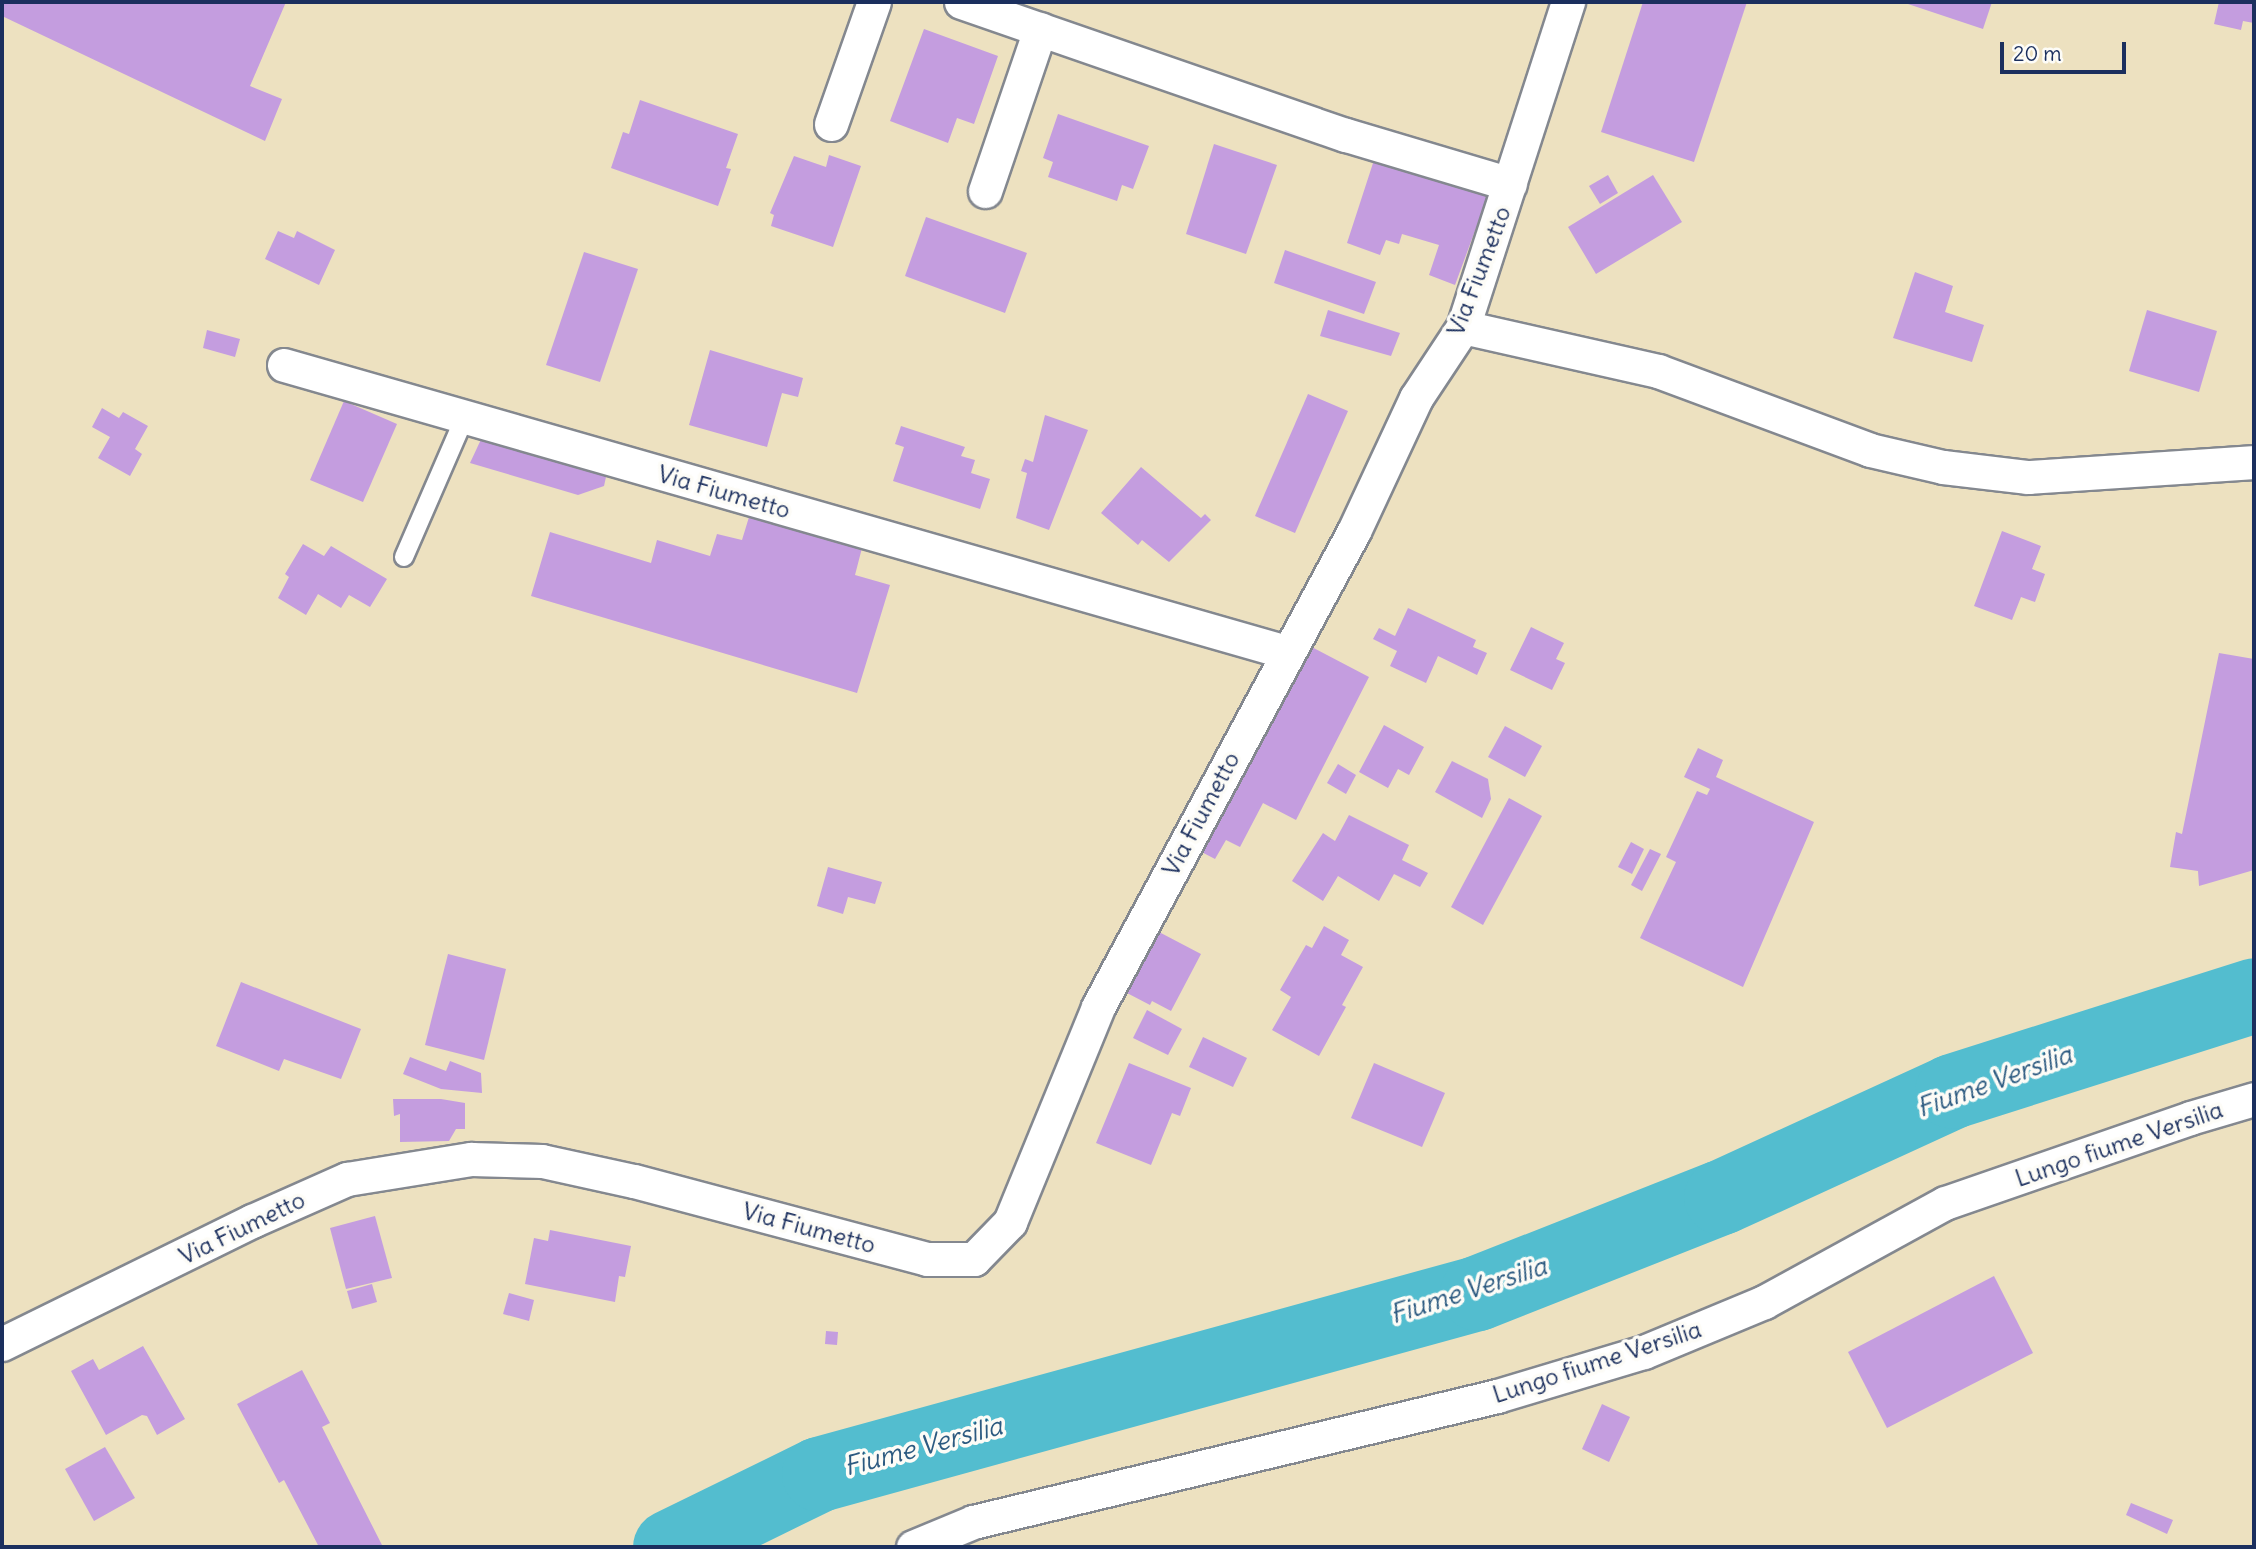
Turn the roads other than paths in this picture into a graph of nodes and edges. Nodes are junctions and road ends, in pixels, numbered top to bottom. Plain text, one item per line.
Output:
1 (874, 2) edge
2 (961, 2) edge
3 (1568, 2) edge
4 (1040, 29) junction
5 (831, 124) dead end
6 (1510, 184) junction
7 (985, 191) dead end
8 (1463, 327) junction
9 (284, 365) dead end
10 (464, 419) junction
11 (2254, 462) edge
12 (404, 557) dead end
13 (1286, 652) junction
14 (2254, 1099) edge
15 (2, 1345) edge
16 (913, 1547) edge

1 - 5 street
2 - 4 street, Via Fiumetto
3 - 6 street, Via Fiumetto
4 - 6 street, Via Fiumetto
4 - 7 street
6 - 8 street, Via Fiumetto
8 - 11 street
8 - 13 street, Via Fiumetto
9 - 10 street, Via Fiumetto
10 - 12 lane
10 - 13 street, Via Fiumetto
13 - 15 street, Via Fiumetto
14 - 16 street, Lungo fiume Versilia

